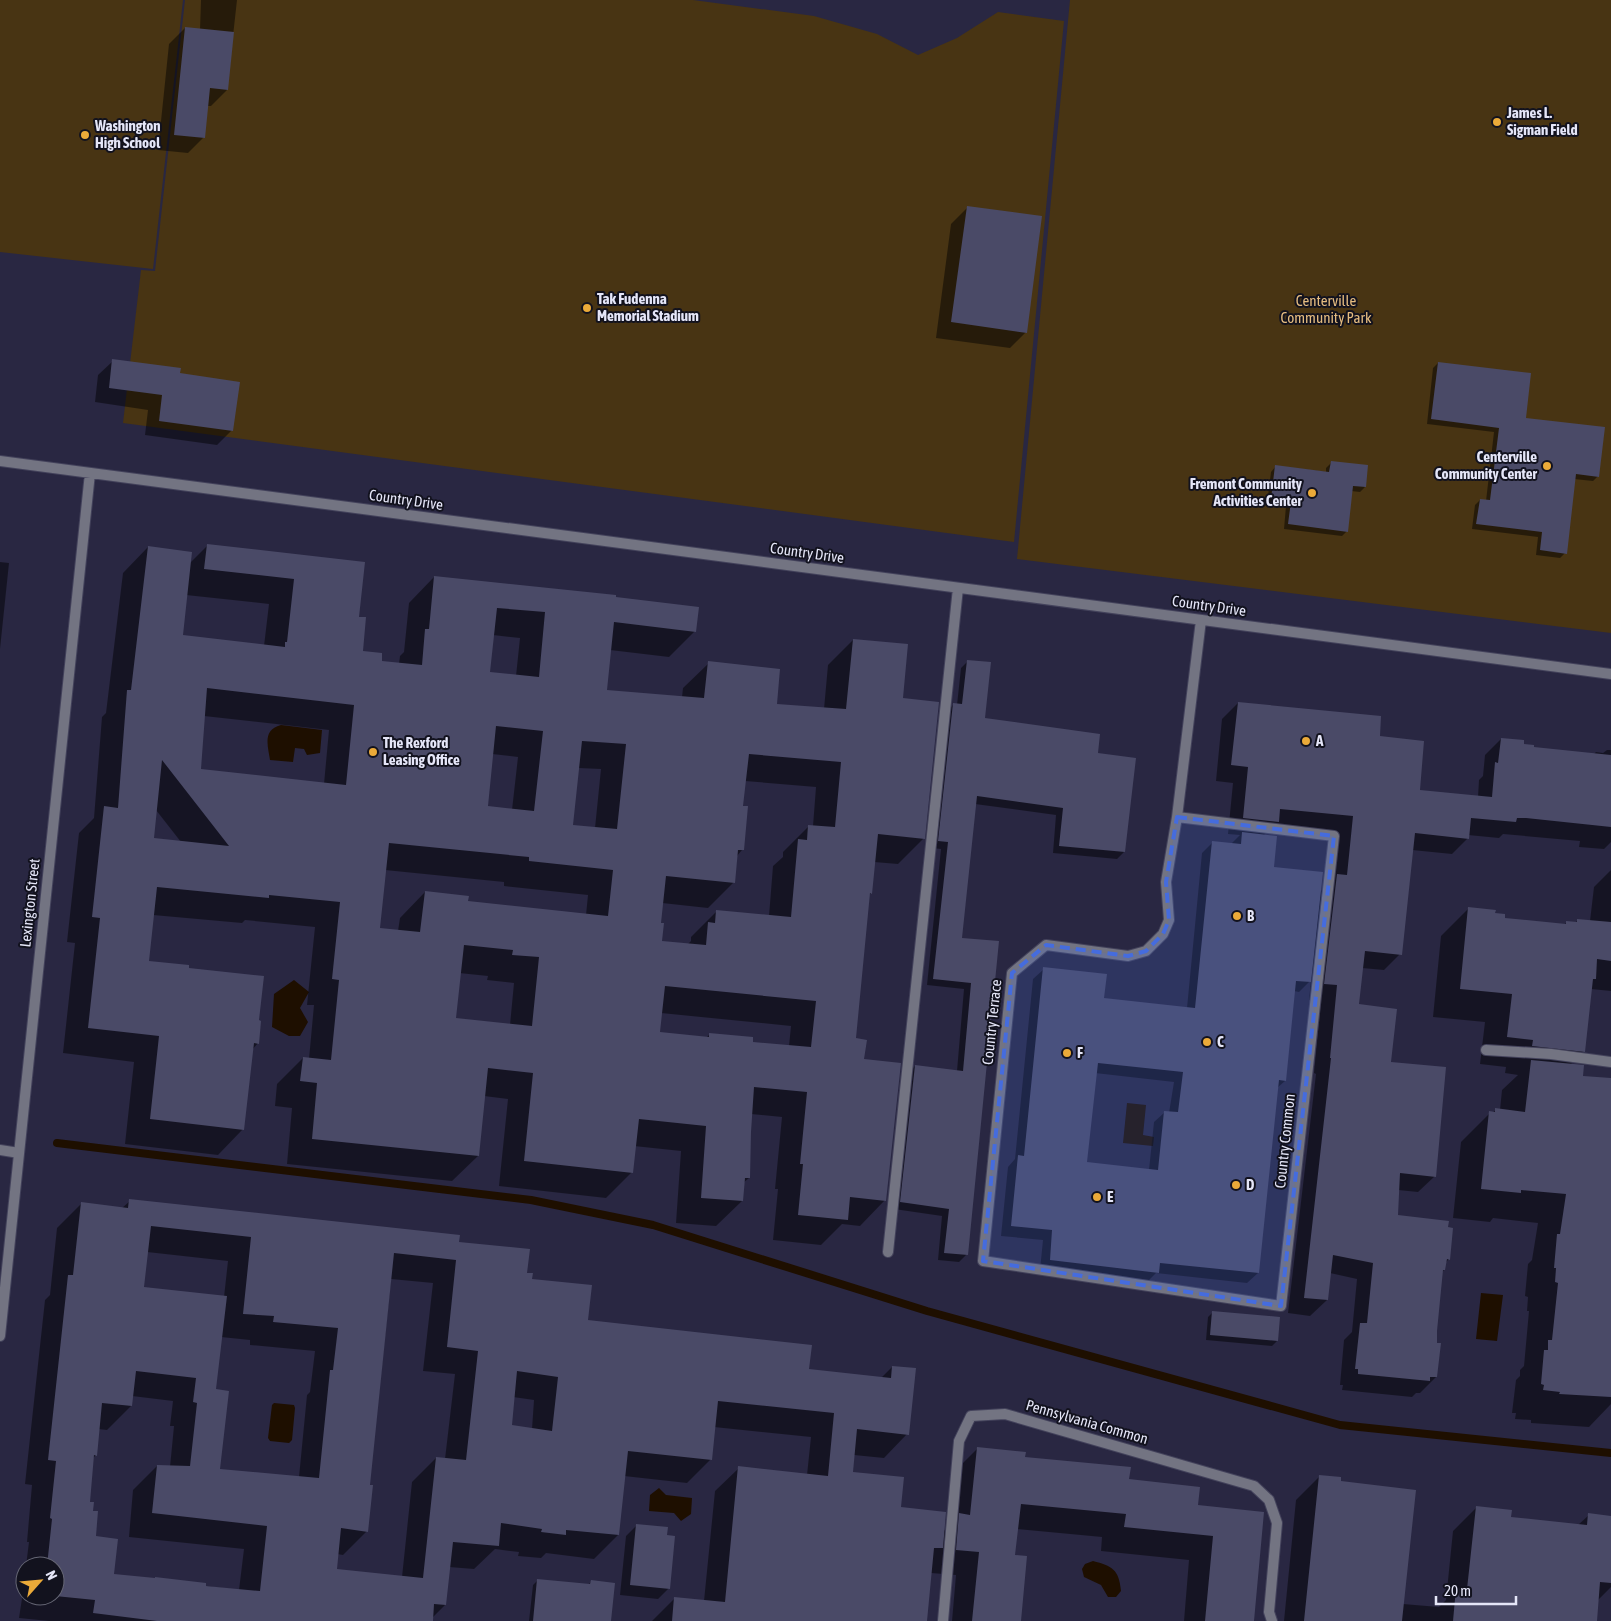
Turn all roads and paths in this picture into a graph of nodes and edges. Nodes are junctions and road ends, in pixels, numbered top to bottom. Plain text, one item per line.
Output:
1 (0, 461) edge
2 (90, 473) junction
3 (958, 588) junction
4 (1200, 620) junction
5 (1611, 674) edge
6 (1177, 817) junction
7 (1486, 1050) dead end
8 (1611, 1062) edge
9 (0, 1150) edge
10 (19, 1152) junction
11 (888, 1252) dead end
12 (983, 1261) joint
13 (0, 1336) edge
14 (943, 1621) edge
15 (1272, 1621) edge

1 - 2 street, Country Drive
2 - 3 street, Country Drive
2 - 10 street, Lexington Street
3 - 4 street, Country Drive
3 - 11 street
4 - 5 street, Country Drive
4 - 6 street, Country Terrace
6 - 12 street, Country Terrace
6 - 12 street, Country Common
7 - 8 street
9 - 10 street
10 - 13 street, Lexington Street
14 - 15 street, Pennsylvania Common

